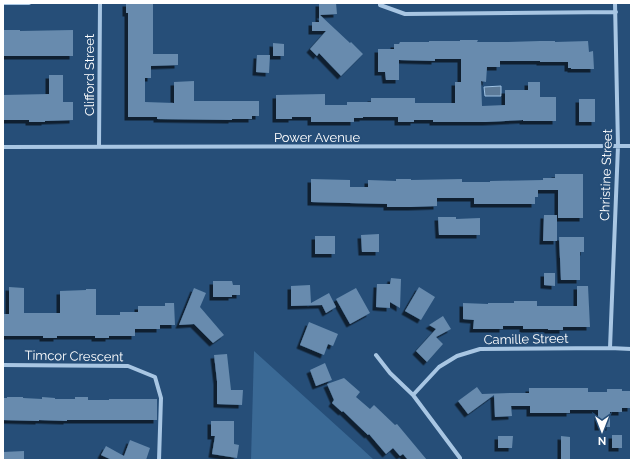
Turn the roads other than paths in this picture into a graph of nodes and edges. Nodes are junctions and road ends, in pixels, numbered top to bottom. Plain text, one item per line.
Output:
1 (3, 3) edge
2 (29, 3) edge
3 (100, 3) edge
4 (380, 3) edge
5 (615, 3) edge
6 (616, 12) junction
7 (618, 146) junction
8 (631, 146) edge
9 (3, 147) edge
10 (99, 147) junction
11 (610, 348) junction
12 (631, 349) edge
13 (376, 355) dead end
14 (3, 365) edge
15 (413, 395) junction
16 (159, 460) edge
17 (460, 460) edge

1 - 2 street
3 - 10 street, Clifford Street
4 - 6 street
5 - 6 street, Christine Street
6 - 7 street, Christine Street
7 - 8 street, Power Avenue
7 - 10 street, Power Avenue
7 - 11 street, Christine Street
9 - 10 street, Power Avenue
11 - 12 street, Camille Street
11 - 15 street, Camille Street
13 - 15 street
14 - 16 street, Timcor Crescent
15 - 17 street

